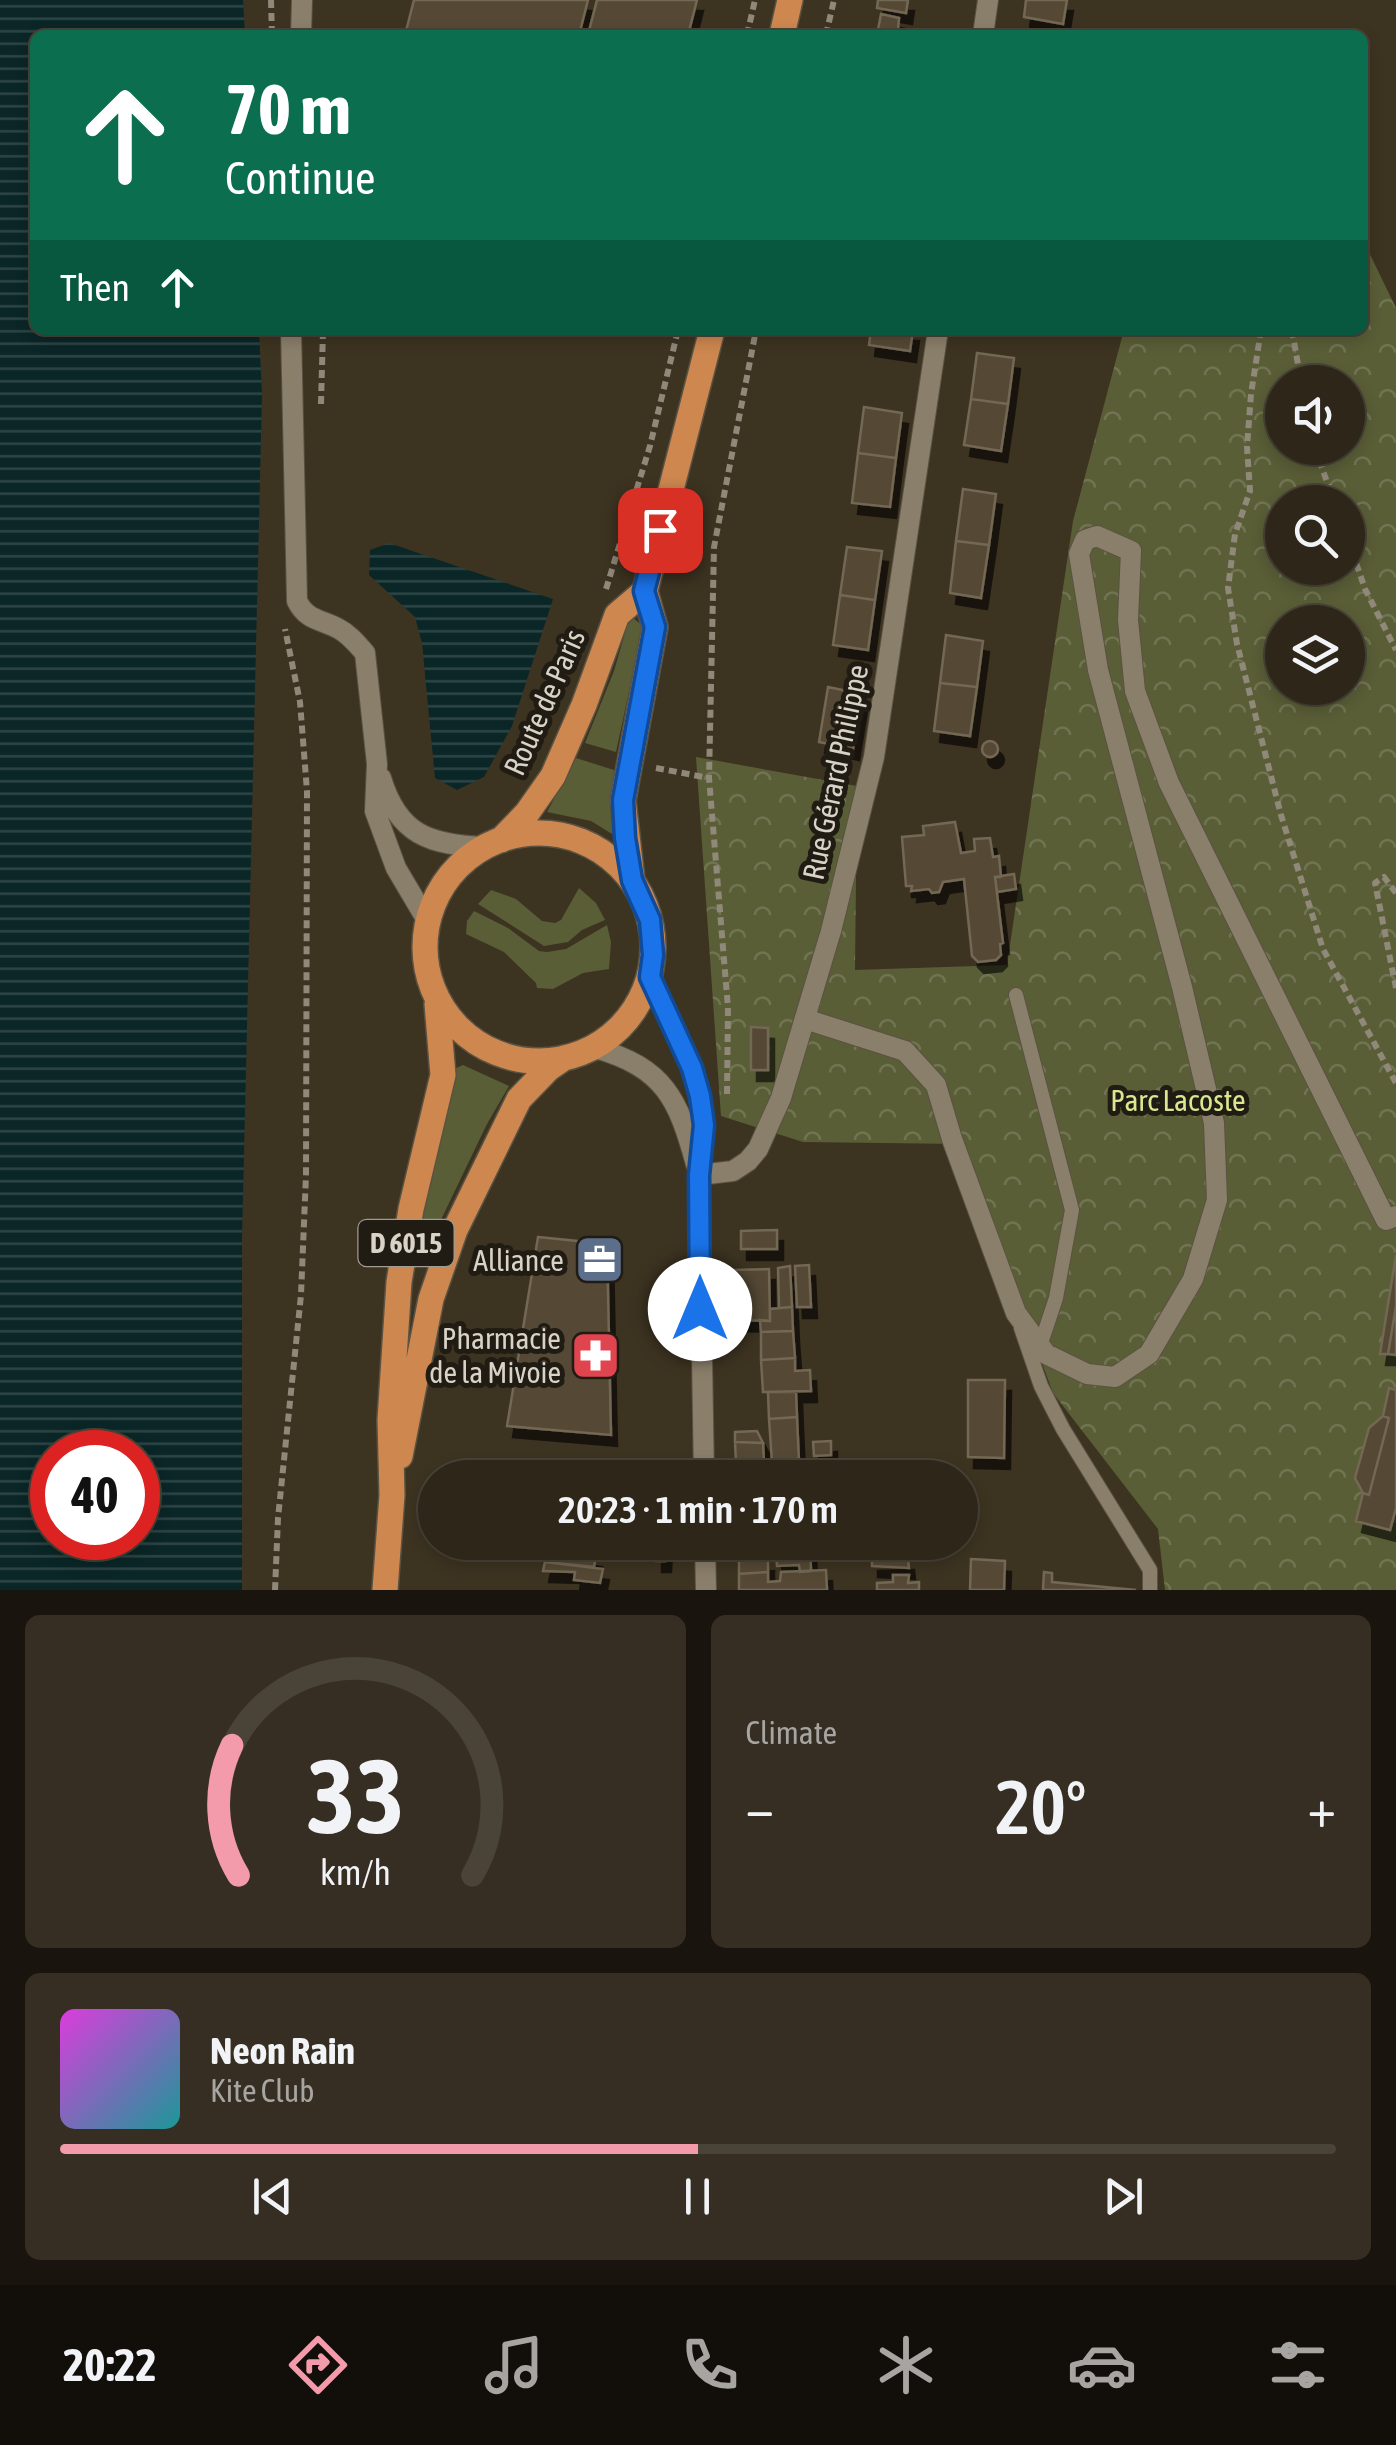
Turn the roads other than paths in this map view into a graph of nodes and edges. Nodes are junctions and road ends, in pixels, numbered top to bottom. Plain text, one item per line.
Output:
1 (302, 0) edge
2 (790, 0) edge
3 (988, 0) edge
4 (301, 30) edge
5 (783, 30) edge
6 (984, 30) edge
7 (291, 335) edge
8 (711, 335) edge
9 (937, 335) edge
10 (644, 591) junction
11 (377, 764) junction
12 (493, 843) junction
13 (632, 880) junction
14 (428, 922) junction
15 (650, 977) junction
16 (435, 994) junction
17 (1016, 994) dead end
18 (805, 1020) junction
19 (596, 1048) junction
20 (564, 1058) junction
21 (699, 1175) junction
22 (1396, 1216) edge
23 (1016, 1313) junction
24 (1040, 1346) junction
25 (704, 1460) edge
26 (392, 1495) junction
27 (705, 1560) edge
28 (385, 1590) edge
29 (706, 1590) edge
30 (1150, 1590) edge

1 - 4 street
2 - 5 main road
3 - 6 street
7 - 11 street
8 - 10 main road, Route de Paris
9 - 18 street, Rue Gérard Philippe
10 - 12 main road, Route de Paris
10 - 13 main road, Route de Paris
11 - 12 street
11 - 14 street
12 - 13 main road
12 - 14 main road
13 - 15 main road
14 - 16 main road
15 - 19 main road
15 - 21 street
16 - 20 main road
16 - 26 main road, D 6015
17 - 24 lane
18 - 21 street, Rue Gérard Philippe
18 - 23 street
19 - 20 main road
19 - 21 street
20 - 26 main road, D 6015
21 - 25 street
22 - 24 street
23 - 24 street
23 - 30 lane
26 - 28 main road, D 6015
27 - 29 street

